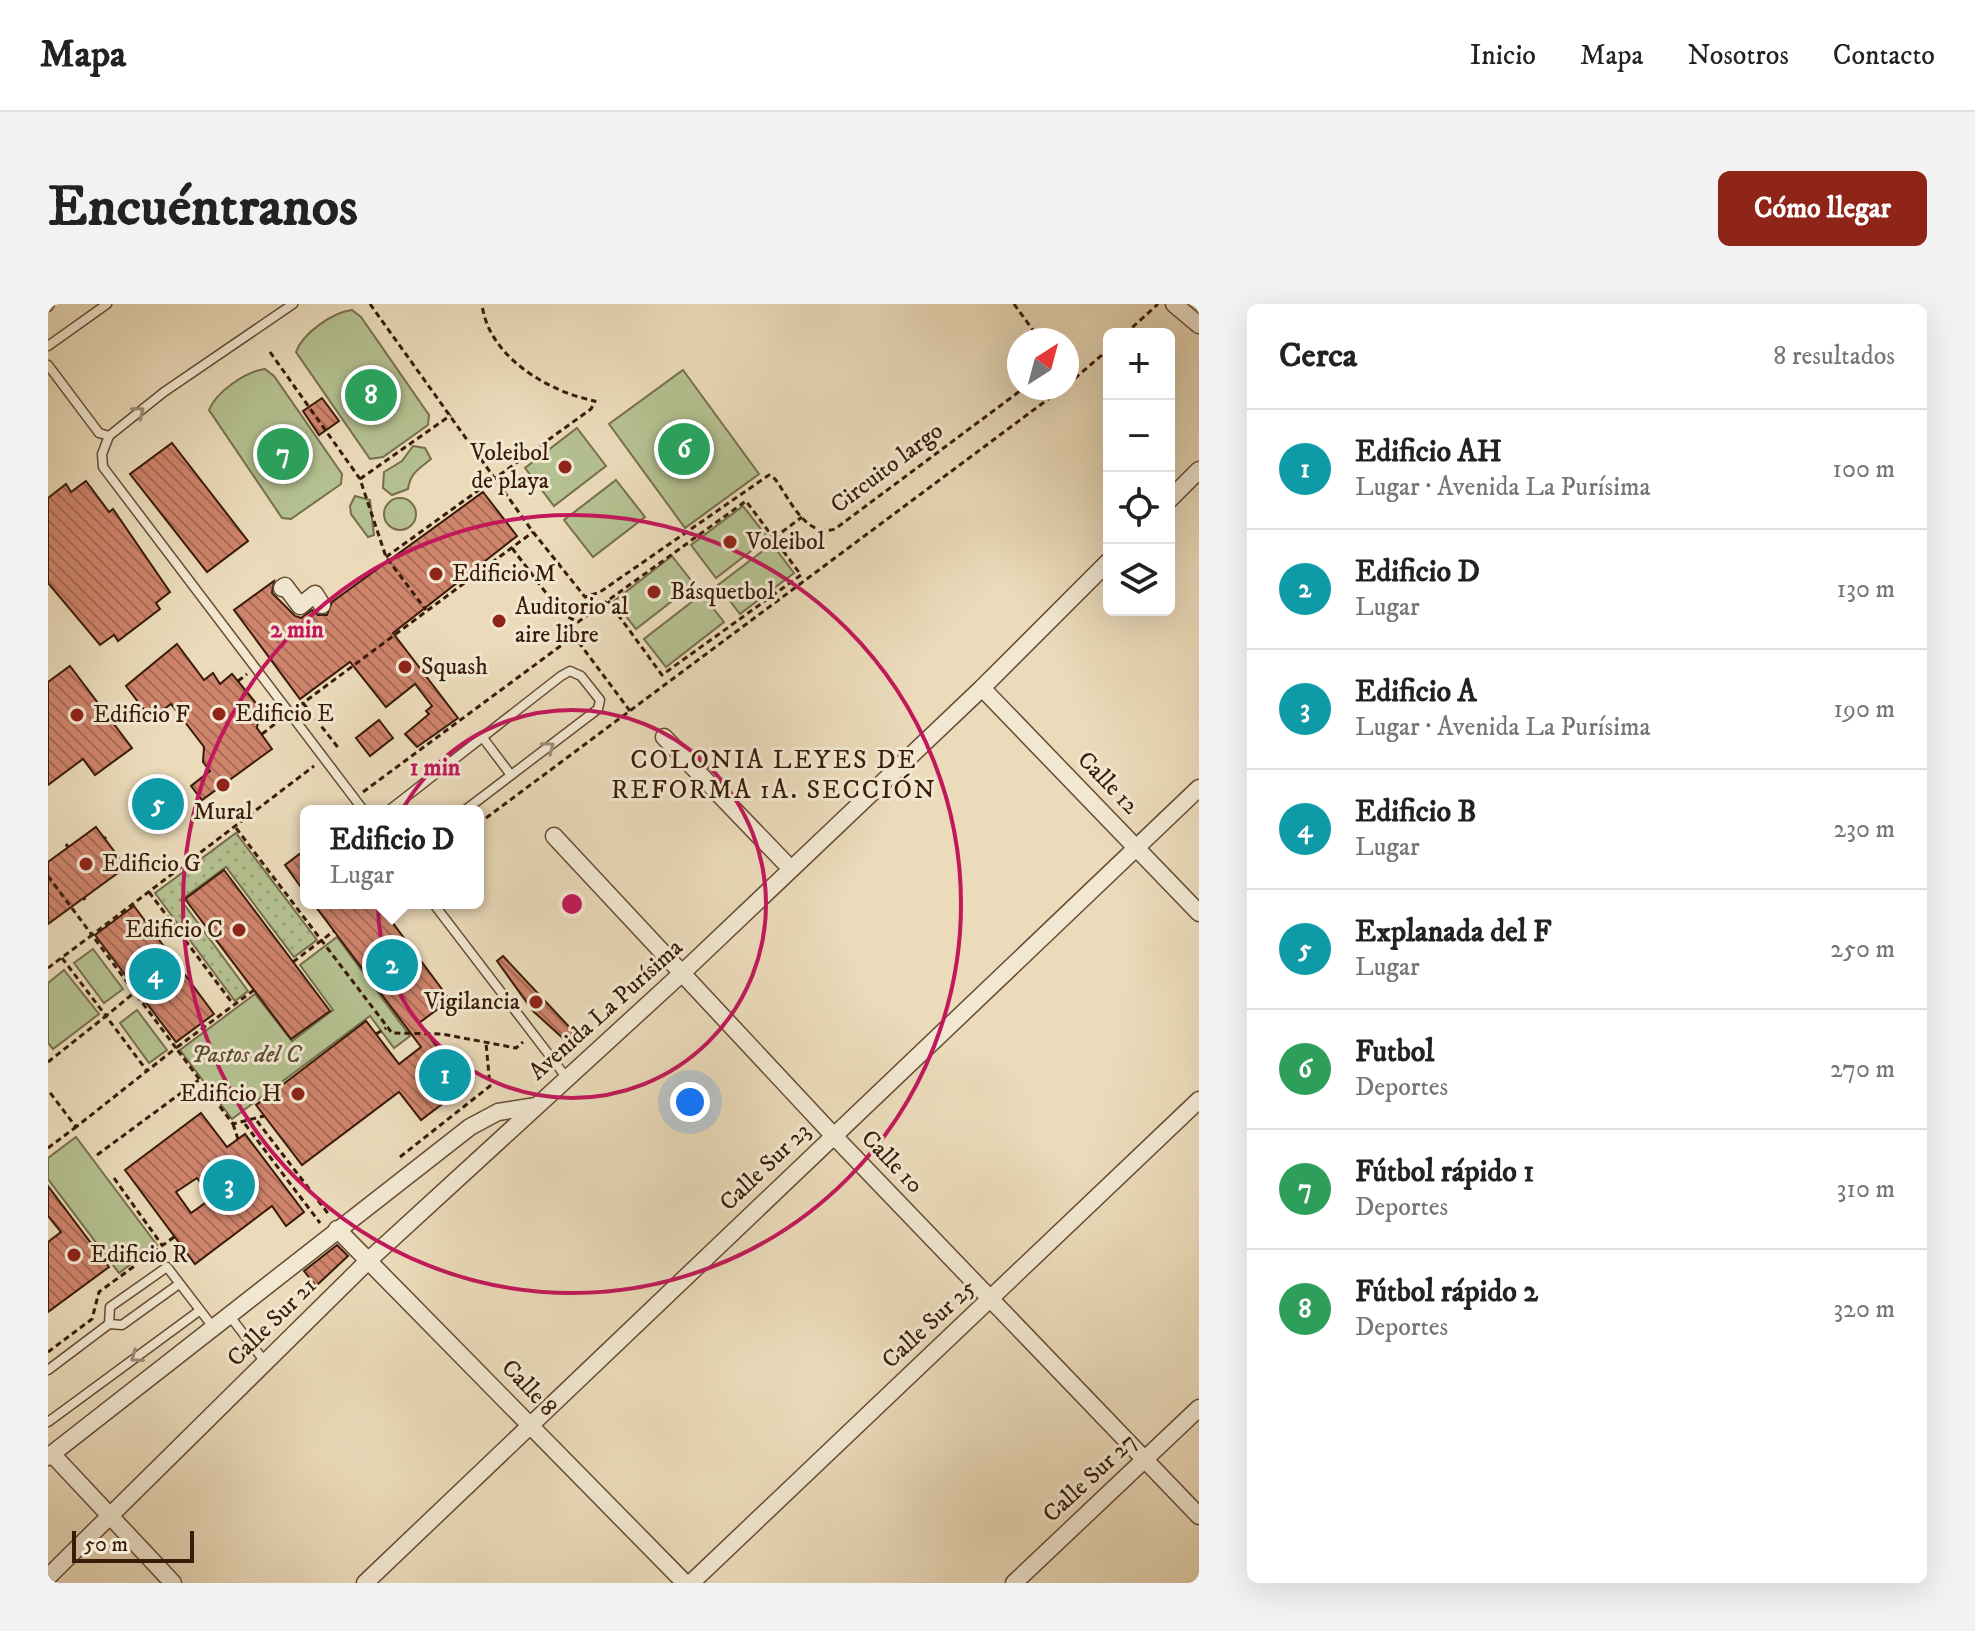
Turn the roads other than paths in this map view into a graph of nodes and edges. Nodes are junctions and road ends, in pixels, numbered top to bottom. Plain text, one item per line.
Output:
1 (107, 304) edge
2 (293, 304) edge
3 (1174, 304) edge
4 (1199, 325) edge
5 (48, 346) edge
6 (48, 365) edge
7 (109, 436) junction
8 (1199, 470) edge
9 (1175, 494) edge
10 (1103, 567) edge
11 (282, 588) dead end
12 (322, 605) dead end
13 (982, 688) junction
14 (664, 737) dead end
15 (483, 738) junction
16 (511, 775) junction
17 (1199, 788) edge
18 (359, 805) edge
19 (396, 805) edge
20 (472, 805) edge
21 (554, 836) dead end
22 (1137, 848) junction
23 (791, 869) junction
24 (438, 909) edge
25 (1199, 913) edge
26 (680, 975) junction
27 (566, 1077) junction
28 (1199, 1100) edge
29 (536, 1106) junction
30 (833, 1135) junction
31 (337, 1229) junction
32 (370, 1259) junction
33 (179, 1284) junction
34 (990, 1299) junction
35 (199, 1311) junction
36 (229, 1315) junction
37 (109, 1324) junction
38 (213, 1327) junction
39 (266, 1363) junction
40 (48, 1370) edge
41 (1199, 1408) edge
42 (48, 1422) edge
43 (531, 1424) junction
44 (50, 1456) edge
45 (1146, 1459) junction
46 (109, 1516) junction
47 (1199, 1516) edge
48 (48, 1577) edge
49 (173, 1583) edge
50 (365, 1583) edge
51 (688, 1583) edge
52 (1014, 1583) edge

1 - 5 lane
7 -> 2 lane
3 - 4 street
6 - 7 lane
7 - 18 lane
8 - 9 street
10 - 13 street, Avenida La Purísima
11 - 12 street
13 - 22 street, Calle 12
13 - 23 street, Avenida La Purísima
14 - 23 street
15 - 16 lane
16 -> 15 lane
15 - 19 lane
16 - 20 lane
17 - 22 street, Calle Sur 23
21 - 26 street, Calle 10
22 - 25 street, Calle 12
22 - 30 street, Calle Sur 23
23 - 26 street, Avenida La Purísima
24 - 27 lane
26 - 27 street, Avenida La Purísima
26 - 30 street, Calle 10
27 - 29 street, Avenida La Purísima
28 - 34 street, Calle Sur 25
29 - 31 street, Avenida La Purísima
29 - 32 street, Calle Sur 21
30 - 34 street, Calle 10
30 - 43 street, Calle Sur 23
31 - 32 street, Calle 8
31 - 36 street, Avenida La Purísima
32 - 39 street, Calle Sur 21
32 - 43 street, Calle 8
33 - 35 lane
33 - 37 lane
33 - 37 lane
34 - 45 street, Calle 10
34 - 51 street, Calle Sur 25
35 - 38 lane
35 -> 42 lane
36 - 38 street, Avenida La Purísima
36 - 39 lane
37 - 40 lane
38 - 44 street, Avenida La Purísima
39 - 46 street, Calle Sur 21
41 - 45 street, Calle Sur 27
43 - 50 street, Calle Sur 23
43 - 51 street, Calle 8
44 - 46 street
45 - 47 street, Calle 10
45 - 52 street, Calle Sur 27
46 - 48 street, Calle Sur 21
46 - 49 street

